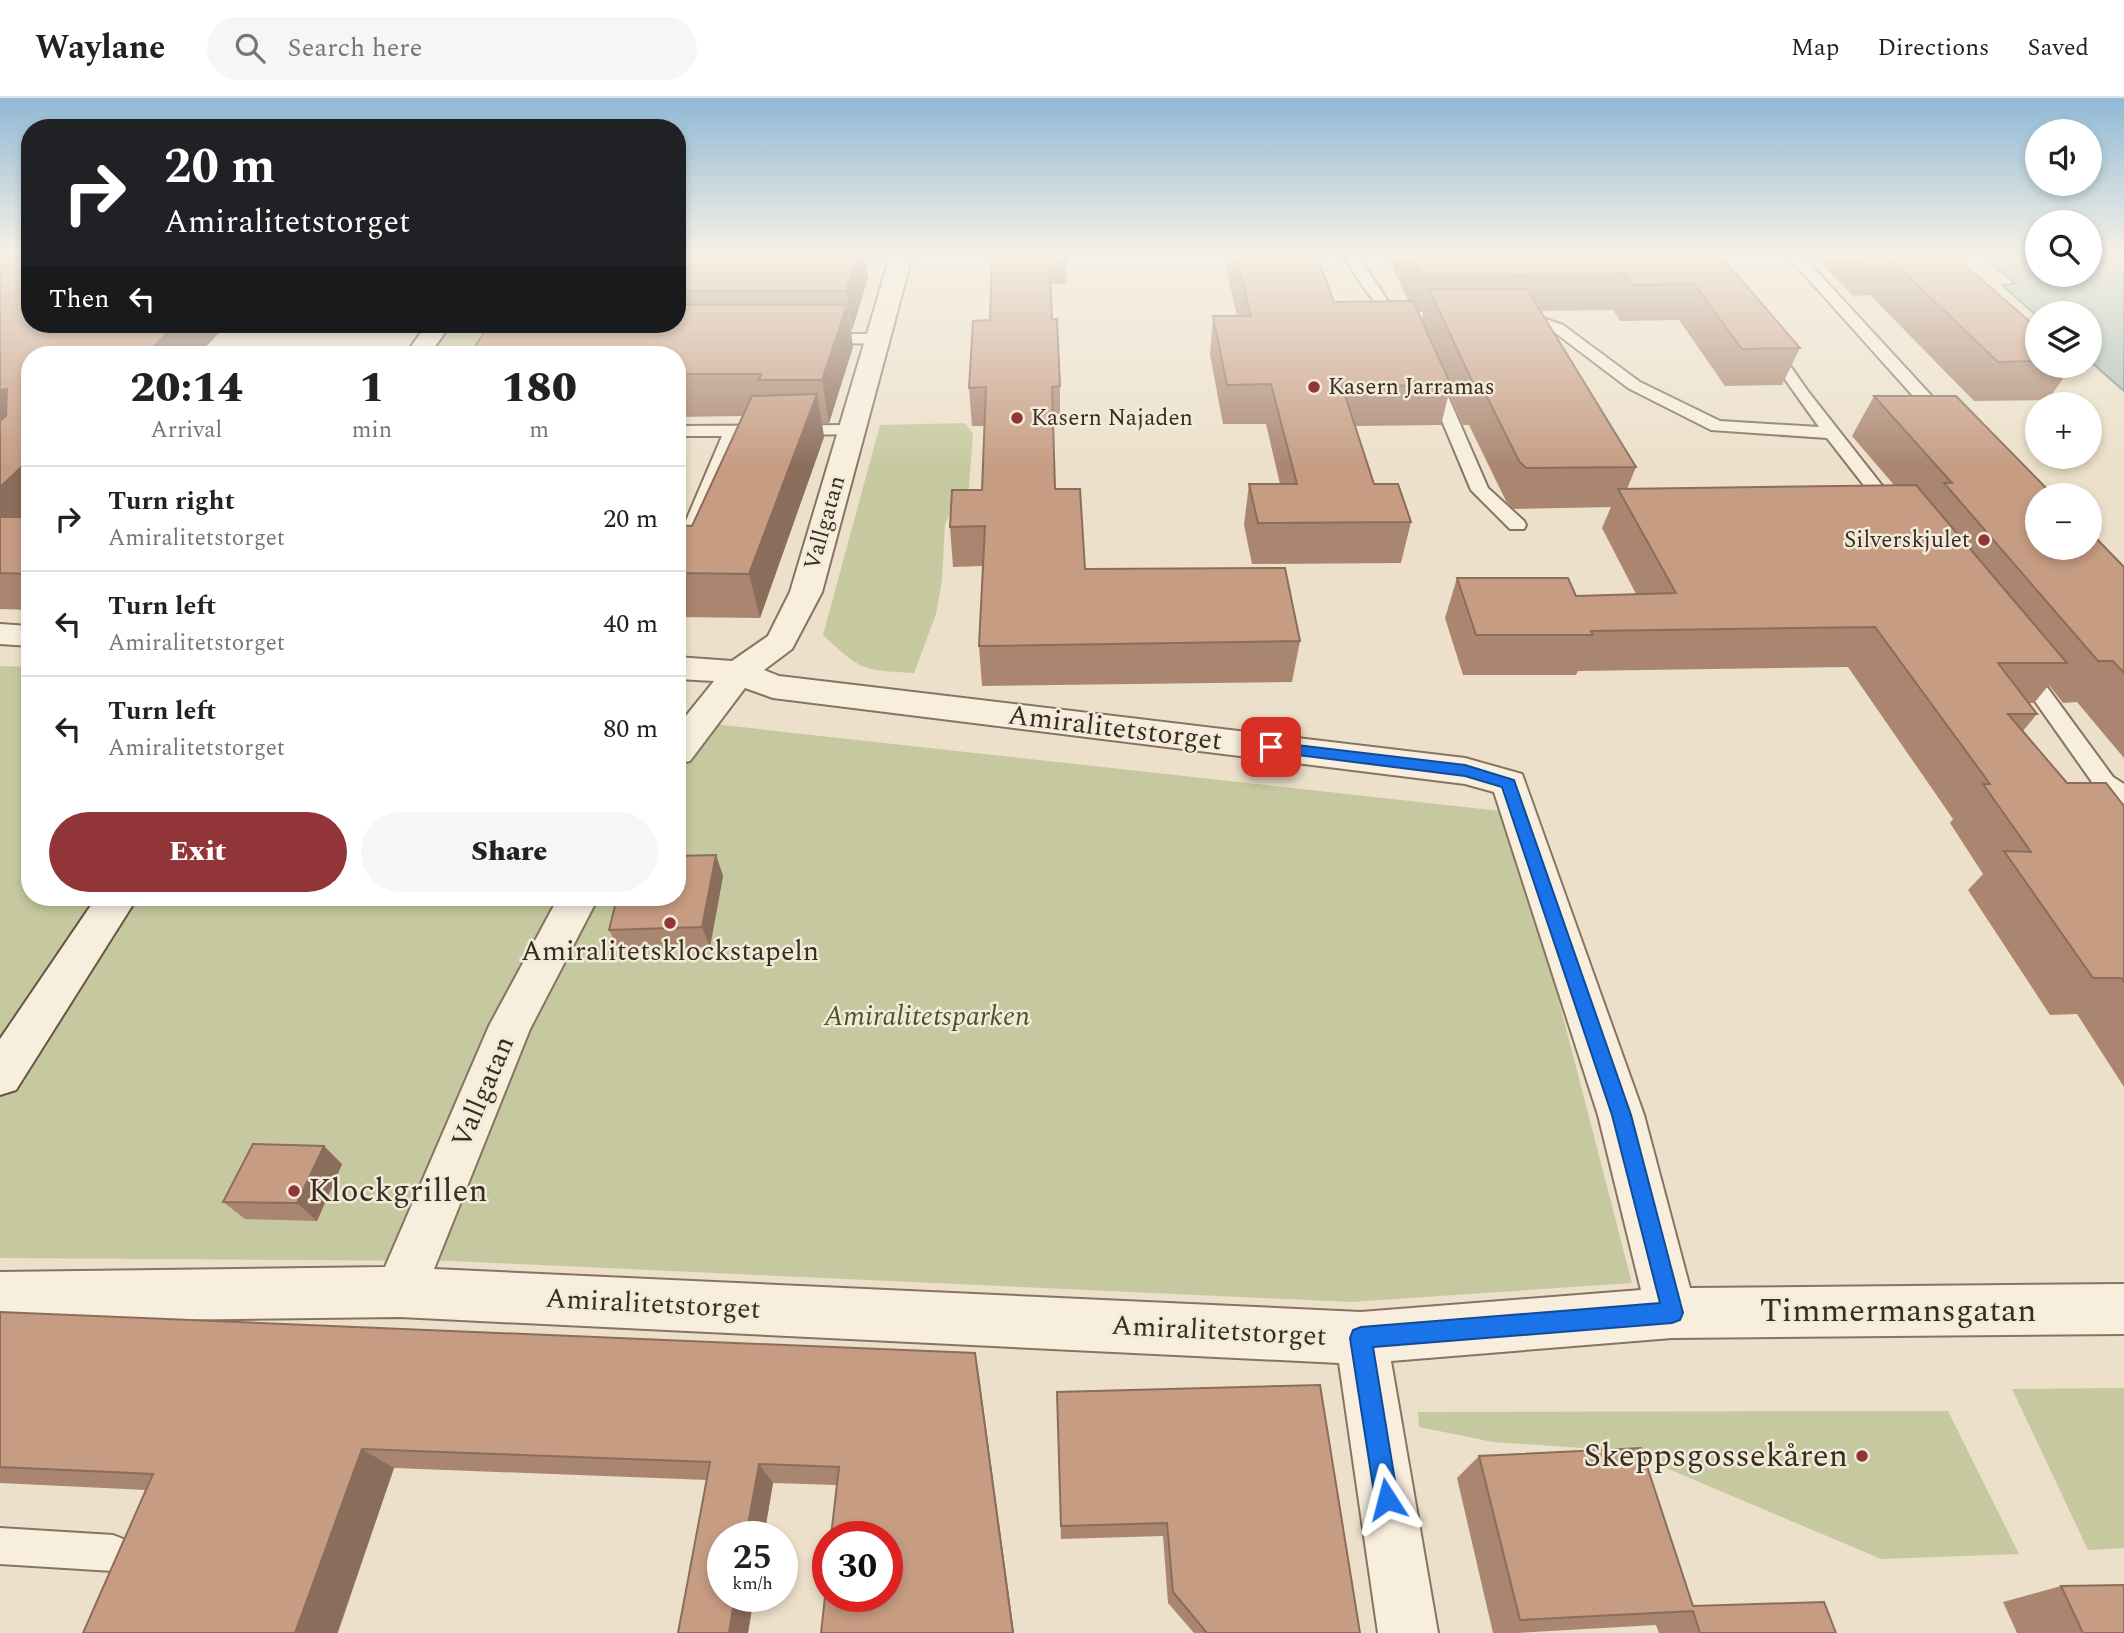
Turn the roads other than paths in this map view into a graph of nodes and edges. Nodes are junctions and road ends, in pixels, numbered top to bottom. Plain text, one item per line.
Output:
1 (880, 325) edge
2 (1548, 325) edge
3 (1857, 325) edge
4 (1757, 328) edge
5 (808, 339) edge
6 (876, 339) junction
7 (1428, 368) edge
8 (851, 430) junction
9 (686, 431) edge
10 (733, 431) junction
11 (1954, 431) edge
12 (1832, 433) junction
13 (1517, 525) dead end
14 (1906, 528) edge
15 (686, 543) edge
16 (0, 634) edge
17 (21, 635) edge
18 (2011, 655) edge
19 (686, 669) edge
20 (739, 672) junction
21 (686, 740) edge
22 (2124, 796) edge
23 (112, 906) edge
24 (574, 906) edge
25 (0, 1076) edge
26 (400, 1292) junction
27 (0, 1297) edge
28 (2124, 1309) edge
29 (1672, 1313) junction
30 (1361, 1338) junction
31 (0, 1546) edge
32 (113, 1553) dead end
33 (1408, 1633) edge

1 - 6 street, Vallgatan
2 - 12 lane
3 - 11 lane
4 - 12 lane
5 - 6 lane
6 - 8 street, Vallgatan
7 - 13 lane
8 - 10 lane
8 - 20 street, Vallgatan
9 - 10 lane
10 - 15 lane
12 - 14 lane
16 - 17 street
18 - 22 lane
19 - 20 street, Amiralitetstorget
20 - 21 street, Vallgatan
20 - 29 street, Amiralitetstorget
23 - 25 street
24 - 26 street, Vallgatan
26 - 27 street, Amiralitetstorget
26 - 30 street, Amiralitetstorget
28 - 29 street, Timmermansgatan
29 - 30 street, Amiralitetstorget
30 - 33 street
31 - 32 lane

